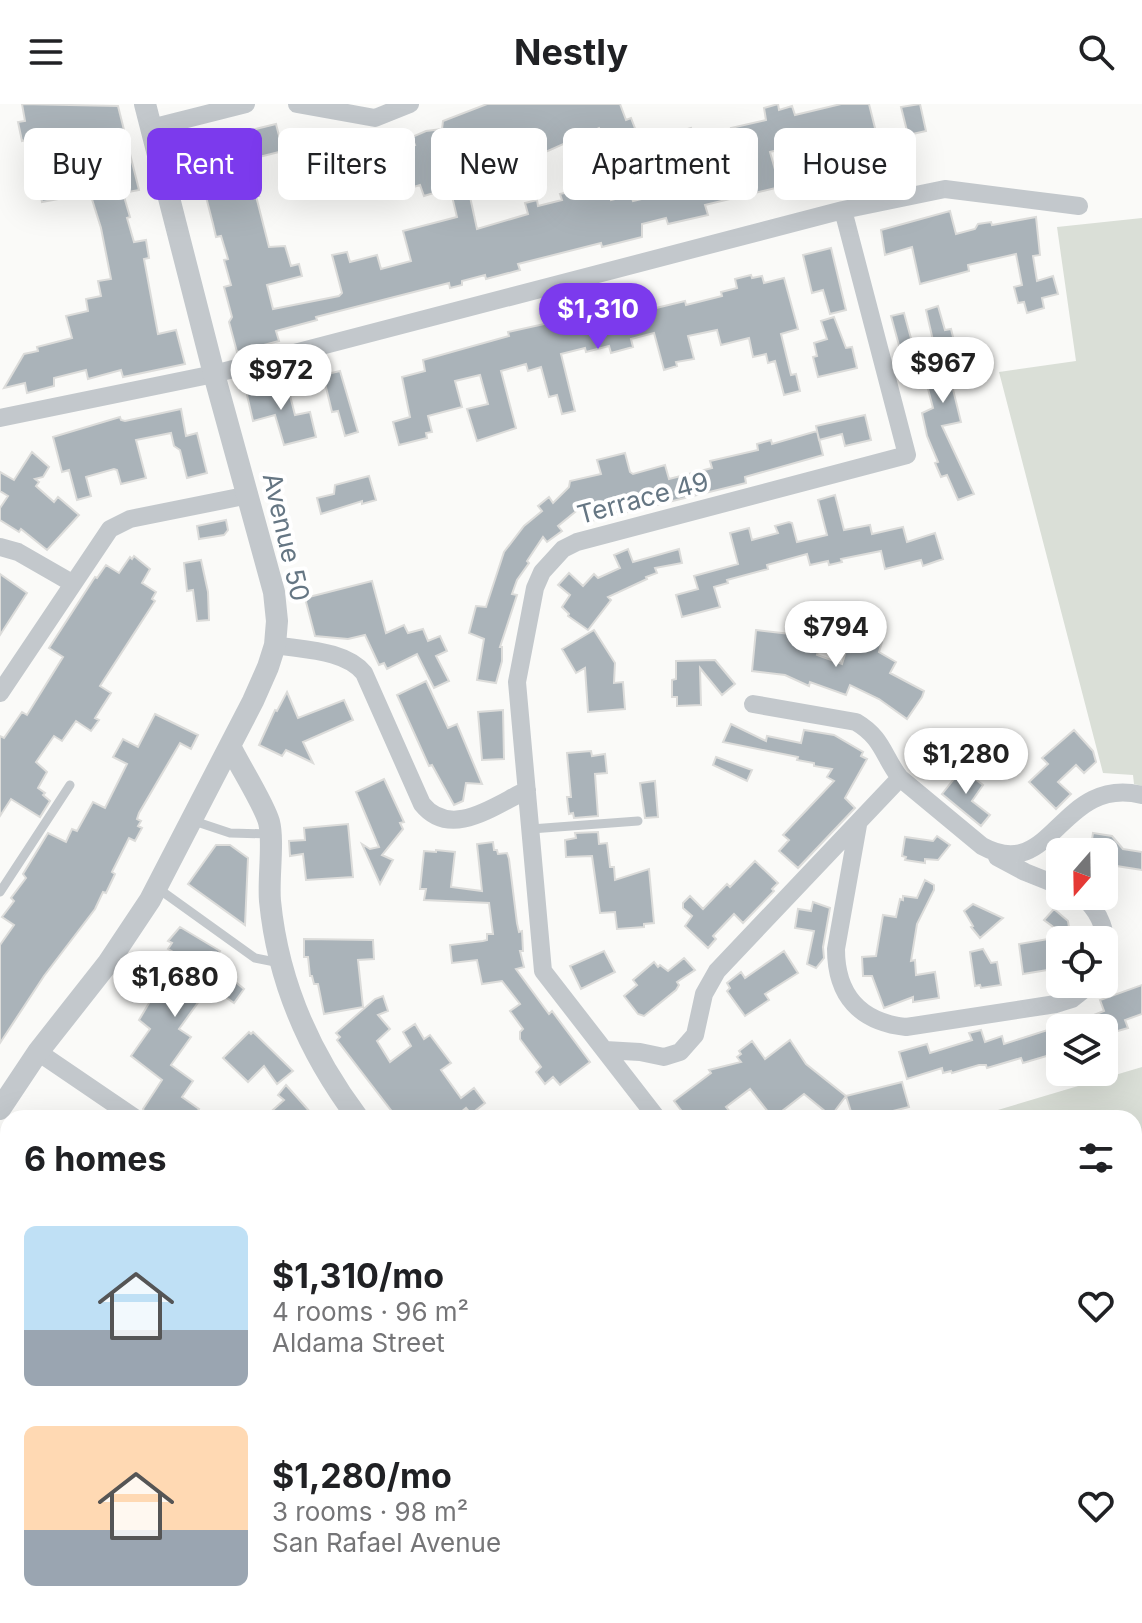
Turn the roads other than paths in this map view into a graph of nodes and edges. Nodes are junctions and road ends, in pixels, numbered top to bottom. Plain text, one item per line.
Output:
1 (145, 104) edge
2 (246, 104) edge
3 (297, 104) edge
4 (410, 104) edge
5 (151, 128) joint
6 (169, 200) edge
7 (1079, 206) dead end
8 (843, 210) junction
9 (214, 374) junction
10 (0, 418) edge
11 (249, 495) junction
12 (0, 547) edge
13 (72, 583) junction
14 (275, 645) junction
15 (0, 693) edge
16 (753, 704) dead end
17 (230, 746) junction
18 (900, 778) junction
19 (70, 785) dead end
20 (527, 790) junction
21 (1142, 795) edge
22 (191, 820) junction
23 (638, 821) dead end
24 (858, 824) junction
25 (531, 829) junction
26 (269, 834) junction
27 (982, 846) junction
28 (1046, 880) edge
29 (156, 887) junction
30 (0, 892) edge
31 (280, 963) junction
32 (1073, 998) edge
33 (605, 1050) junction
34 (38, 1052) junction
35 (0, 1109) edge
36 (123, 1110) edge
37 (353, 1110) edge
38 (651, 1110) edge

1 - 5 street, Avenue 50
2 - 5 street
3 - 4 street
6 - 9 street, Avenue 50
7 - 8 street
8 - 9 street
8 - 20 street, Terrace 49
9 - 10 street
9 - 11 street, Avenue 50
11 - 13 street
11 - 14 street, Avenue 50
12 - 13 street
13 - 15 street
14 - 17 street, Avenue 50
14 - 20 street
16 - 18 street
17 - 22 street, Avenue 50
17 - 26 street
18 - 24 street
18 - 27 street
19 - 30 lane
20 - 25 street, Terrace 49
21 - 27 street
22 - 26 lane
22 - 29 street, Avenue 50
23 - 25 lane
24 - 32 street
24 - 33 street
25 - 33 street, Terrace 49
26 - 31 street
27 - 28 street
29 - 31 lane
29 - 34 street, Avenue 50
31 - 37 street
33 - 38 street, Terrace 49
34 - 35 street, Avenue 50
34 - 36 street

